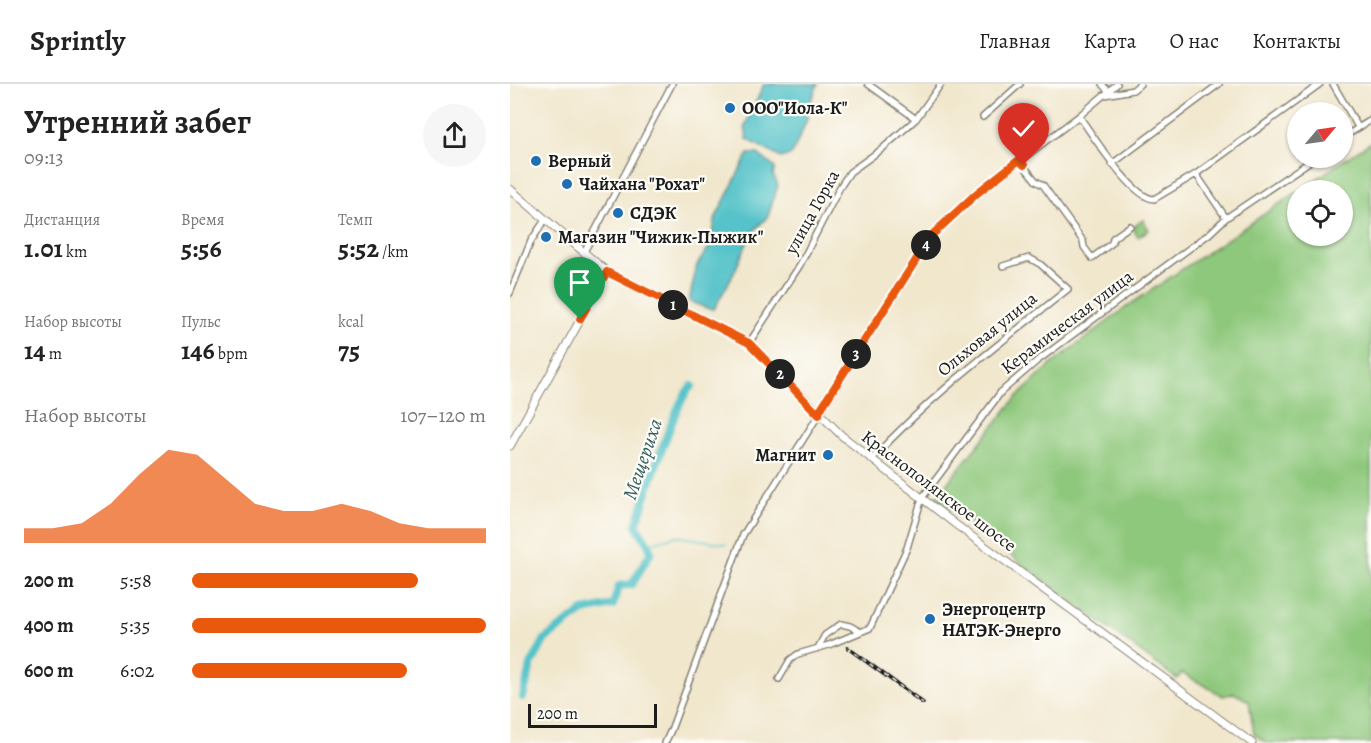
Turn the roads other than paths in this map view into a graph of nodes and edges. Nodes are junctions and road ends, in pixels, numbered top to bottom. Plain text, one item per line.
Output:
1 (672, 84) edge
2 (941, 84) edge
3 (1020, 84) edge
4 (1102, 84) edge
5 (1117, 84) edge
6 (1140, 84) edge
7 (1219, 84) edge
8 (1320, 84) edge
9 (1333, 84) edge
10 (871, 85) edge
11 (1106, 93) junction
12 (1079, 116) junction
13 (983, 117) dead end
14 (916, 119) junction
15 (1371, 120) edge
16 (1359, 127) junction
17 (1353, 131) edge
18 (1019, 160) junction
19 (1112, 164) junction
20 (1300, 168) edge
21 (1196, 174) junction
22 (510, 189) edge
23 (1226, 218) junction
24 (545, 220) junction
25 (1130, 226) dead end
26 (584, 252) junction
27 (1003, 266) dead end
28 (607, 272) junction
29 (510, 293) edge
30 (749, 343) junction
31 (819, 415) junction
32 (510, 446) edge
33 (872, 459) junction
34 (922, 498) junction
35 (859, 631) junction
36 (818, 648) junction
37 (778, 679) dead end
38 (665, 743) edge
39 (1252, 743) edge

1 - 26 street
2 - 14 street, улица Горка
3 - 13 street
4 - 11 street
5 - 11 street
6 - 11 street
7 - 19 street
8 - 21 street
9 - 16 street
10 - 14 street
11 - 12 street
12 - 18 street
12 - 19 street
14 - 30 street, улица Горка
15 - 16 street
16 - 17 street
18 - 25 street
18 - 31 street
19 - 21 street
20 - 23 street, Керамическая улица
21 - 23 street
22 - 24 main road, Краснополянское шоссе
23 - 34 street, Керамическая улица
24 - 26 main road, Краснополянское шоссе
24 - 29 street
26 - 28 main road, Краснополянское шоссе
27 - 33 street, Ольховая улица
28 - 30 main road, Краснополянское шоссе
28 - 32 main road
30 - 31 main road, Краснополянское шоссе
31 - 33 main road, Краснополянское шоссе
31 - 38 street
33 - 34 main road, Краснополянское шоссе
34 - 35 street, Керамическая улица
34 - 39 main road, Краснополянское шоссе
35 - 36 street, Керамическая улица
35 - 36 street
36 - 37 street, Керамическая улица

